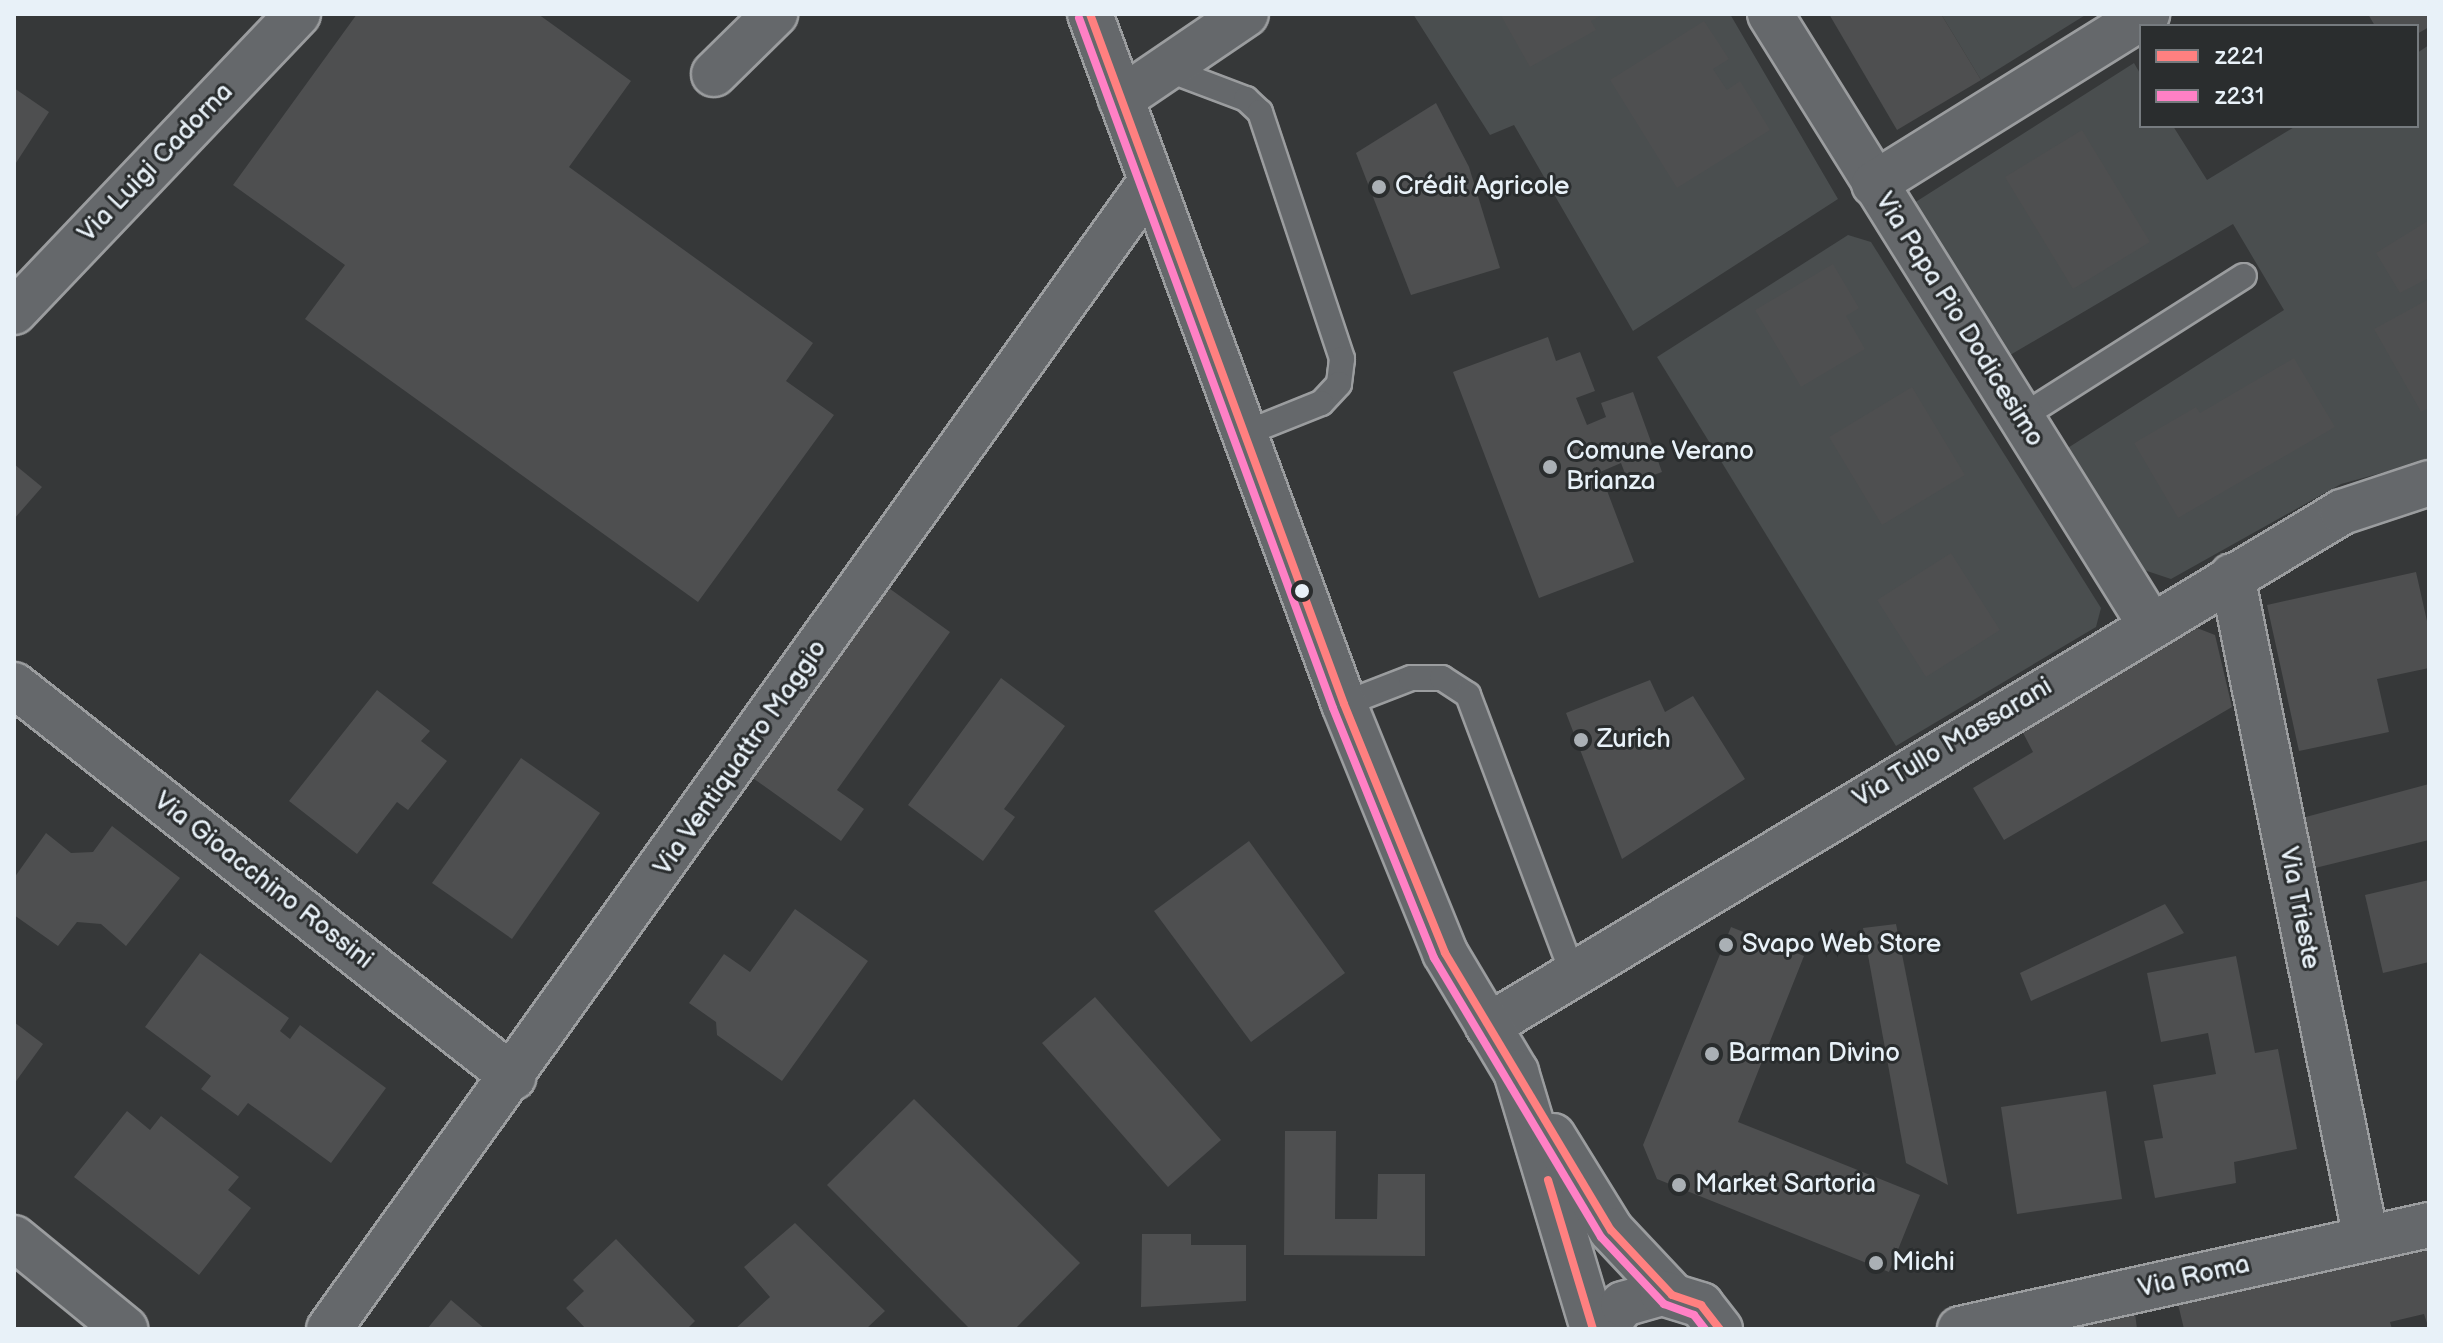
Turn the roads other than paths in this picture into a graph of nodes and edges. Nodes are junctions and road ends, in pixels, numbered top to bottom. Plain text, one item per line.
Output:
1 (298, 14) edge
2 (775, 14) edge
3 (1090, 14) edge
4 (1246, 14) edge
5 (1770, 14) edge
6 (2147, 14) edge
7 (1164, 68) junction
8 (714, 74) dead end
9 (1121, 99) junction
10 (1149, 184) junction
11 (1874, 184) junction
12 (2244, 276) dead end
13 (14, 312) edge
14 (2020, 418) junction
15 (1246, 433) junction
16 (2429, 483) edge
17 (2232, 576) junction
18 (2150, 624) junction
19 (14, 685) edge
20 (1344, 704) junction
21 (1572, 972) junction
22 (1488, 1026) junction
23 (1516, 1072) junction
24 (513, 1077) junction
25 (2429, 1225) edge
26 (14, 1238) edge
27 (2366, 1239) junction
28 (1672, 1295) junction
29 (125, 1329) edge
30 (329, 1329) edge
31 (1593, 1329) edge
32 (1604, 1329) edge
33 (1720, 1329) edge
34 (1960, 1329) edge

1 - 13 street, Via Luigi Cadorna
2 - 8 street
3 - 9 street
4 - 7 street
5 - 11 street, Via Papa Pio Dodicesimo
6 - 11 street
7 - 9 street
7 - 15 lane
9 - 10 street
10 - 15 street
10 - 24 street, Via Ventiquattro Maggio
11 - 14 street, Via Papa Pio Dodicesimo
12 - 14 lane
14 - 18 street, Via Papa Pio Dodicesimo
15 - 20 street
16 - 17 street, Via Tullo Massarani
17 - 18 street, Via Tullo Massarani
17 - 27 street, Via Trieste
18 - 21 street, Via Tullo Massarani
19 - 24 street, Via Gioacchino Rossini
20 - 21 lane
20 - 22 street
21 - 22 street, Via Tullo Massarani
22 - 23 street
23 - 28 street
23 - 31 street
24 - 30 street, Via Ventiquattro Maggio
25 - 27 street, Via Roma
26 - 29 street
27 - 34 street, Via Roma
28 - 32 street
28 - 33 street

